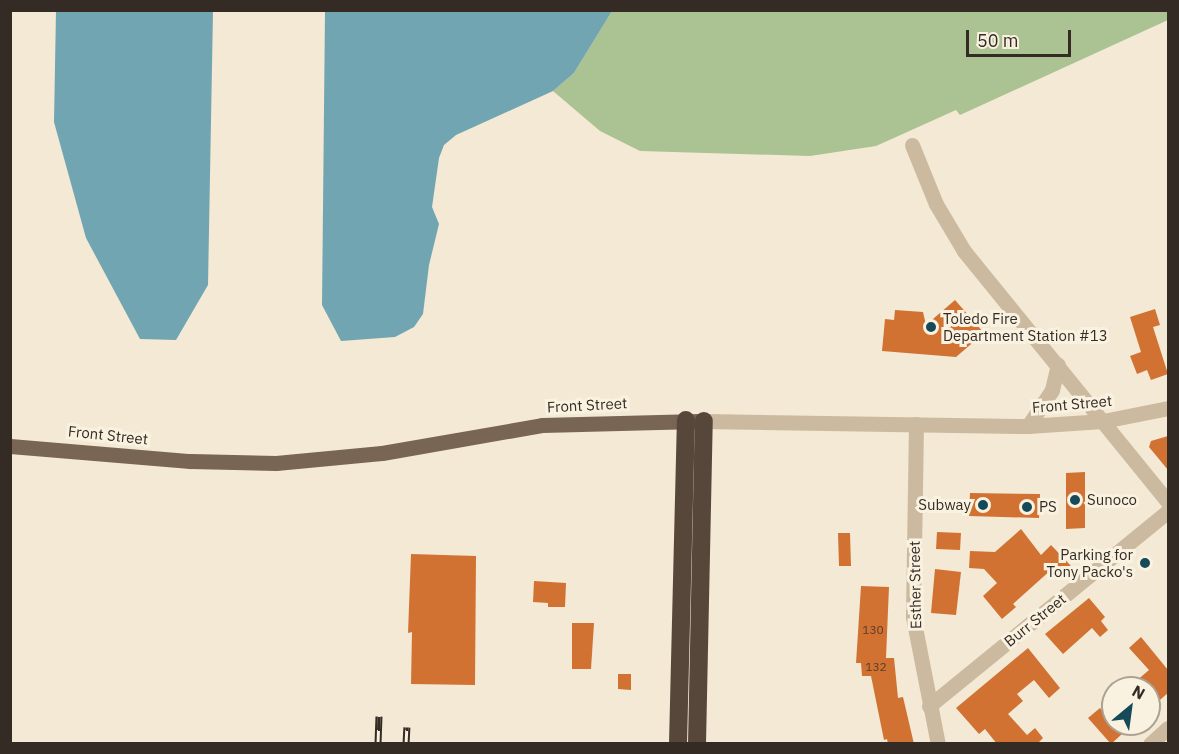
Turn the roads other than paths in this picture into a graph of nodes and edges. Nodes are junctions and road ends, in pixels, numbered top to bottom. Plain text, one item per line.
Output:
1 (912, 146) dead end
2 (1058, 365) junction
3 (1168, 408) edge
4 (695, 421) junction
5 (1103, 421) junction
6 (916, 424) junction
7 (1028, 426) junction
8 (10, 446) edge
9 (1168, 502) edge
10 (1168, 511) edge
11 (929, 706) junction
12 (1168, 728) edge
13 (678, 744) edge
14 (697, 744) edge
15 (938, 744) edge
16 (1150, 744) edge

1 - 2 street
2 - 5 street
2 - 7 street
3 - 5 street, Front Street
4 - 6 street, Front Street
4 - 8 main road, Front Street
4 - 13 highway
4 - 14 highway
5 - 7 street, Front Street
5 - 9 street
6 - 7 street, Front Street
6 - 11 street, Esther Street
10 - 11 street, Burr Street
11 - 15 street, Esther Street
12 - 16 street

